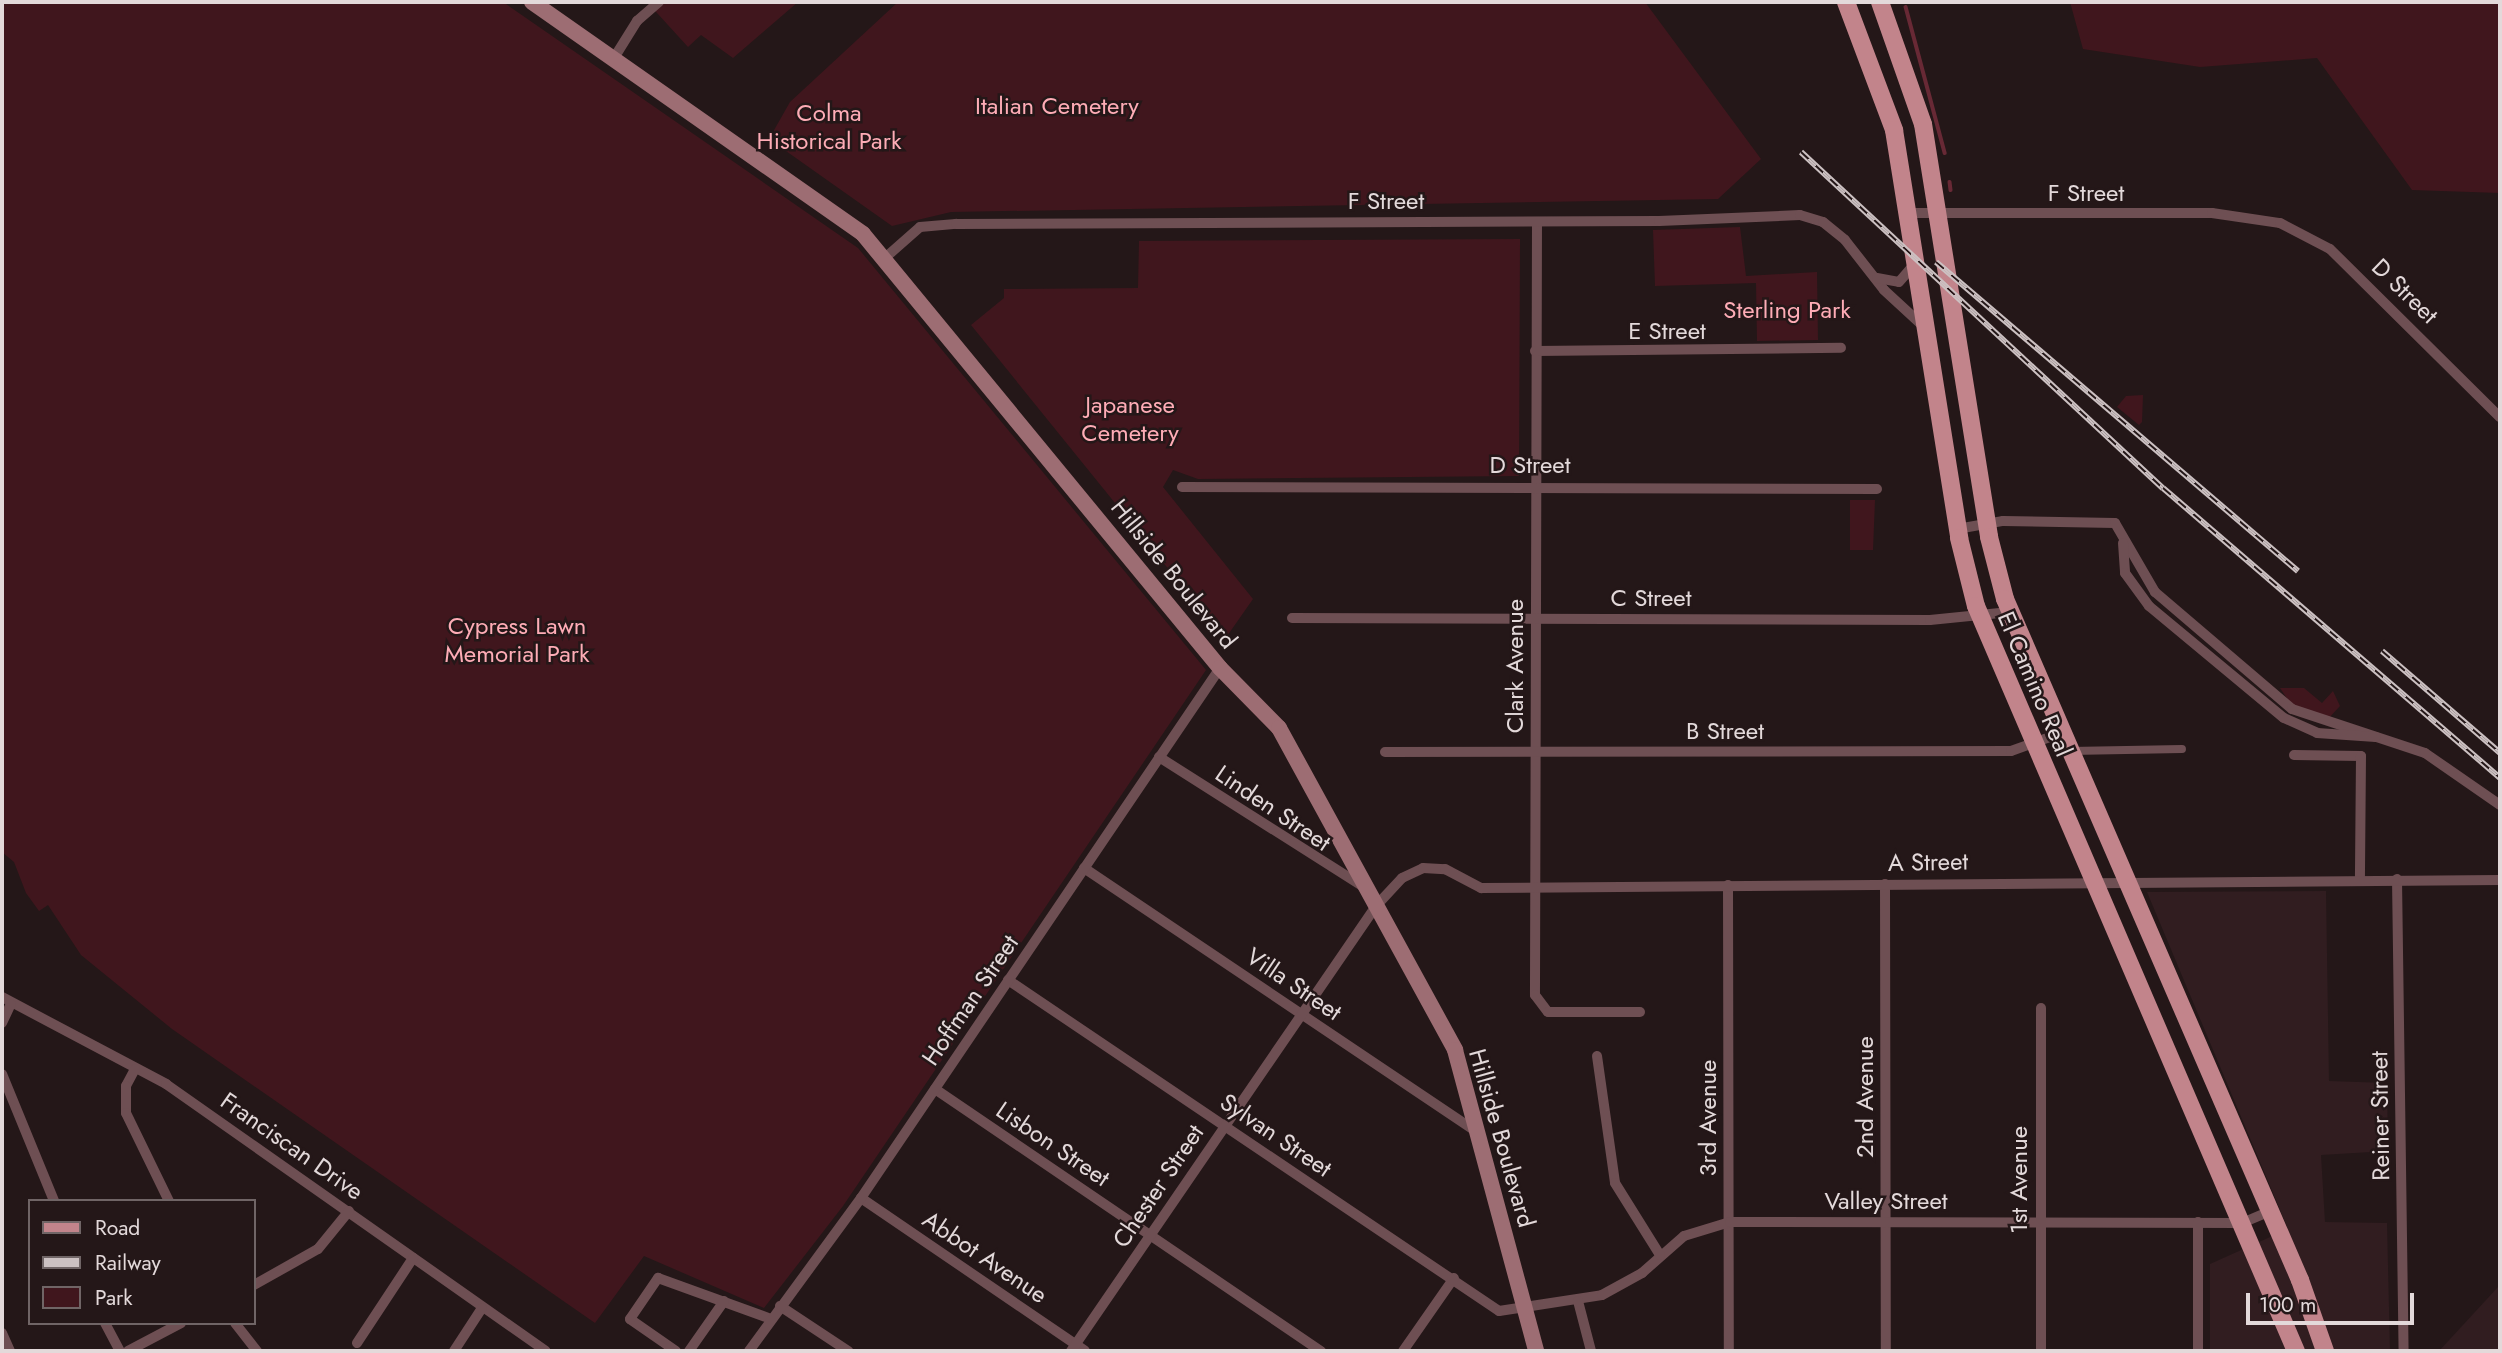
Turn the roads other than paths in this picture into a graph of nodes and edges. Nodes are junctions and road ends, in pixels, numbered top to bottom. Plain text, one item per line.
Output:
1 (532, 2) edge
2 (1846, 2) edge
3 (1880, 2) edge
4 (659, 3) edge
5 (614, 58) junction
6 (1908, 213) junction
7 (1939, 214) junction
8 (2265, 218) joint
9 (1537, 222) junction
10 (886, 257) junction
11 (1915, 262) junction
12 (1872, 275) junction
13 (1926, 330) junction
14 (1841, 348) dead end
15 (1535, 351) junction
16 (2500, 417) edge
17 (1536, 485) junction
18 (1182, 487) dead end
19 (1877, 489) dead end
20 (1987, 523) junction
21 (1957, 529) junction
22 (2010, 612) junction
23 (1980, 617) junction
24 (1292, 618) dead end
25 (1536, 619) junction
26 (1220, 668) junction
27 (2061, 733) junction
28 (2033, 744) junction
29 (2182, 749) dead end
30 (2069, 751) junction
31 (1385, 752) dead end
32 (1536, 752) junction
33 (2294, 755) dead end
34 (1159, 757) junction
35 (2500, 805) edge
36 (1084, 868) junction
37 (2360, 879) junction
38 (2397, 879) junction
39 (2126, 880) junction
40 (2500, 880) edge
41 (2093, 881) junction
42 (1885, 884) junction
43 (1728, 885) junction
44 (1535, 888) junction
45 (1367, 889) junction
46 (1376, 906) junction
47 (1009, 980) junction
48 (7, 1000) edge
49 (2041, 1008) dead end
50 (1640, 1012) dead end
51 (1300, 1014) junction
52 (2, 1023) edge
53 (1597, 1056) dead end
54 (135, 1069) junction
55 (2, 1074) edge
56 (934, 1089) junction
57 (1224, 1126) junction
58 (1481, 1134) junction
59 (861, 1198) junction
60 (53, 1199) edge
61 (168, 1199) edge
62 (2270, 1211) junction
63 (349, 1212) junction
64 (2040, 1221) junction
65 (1730, 1222) junction
66 (1886, 1222) junction
67 (2198, 1222) junction
68 (2242, 1223) junction
69 (1150, 1235) junction
70 (1660, 1255) junction
71 (413, 1258) junction
72 (1454, 1278) junction
73 (256, 1284) edge
74 (724, 1301) junction
75 (1578, 1301) junction
76 (780, 1306) junction
77 (482, 1308) junction
78 (1525, 1311) junction
79 (771, 1319) junction
80 (106, 1325) edge
81 (177, 1325) edge
82 (237, 1325) edge
83 (2, 1333) edge
84 (357, 1343) dead end
85 (1073, 1348) edge
86 (9, 1351) edge
87 (120, 1351) edge
88 (128, 1351) edge
89 (257, 1351) edge
90 (454, 1351) edge
91 (546, 1351) edge
92 (676, 1351) edge
93 (689, 1351) edge
94 (749, 1351) edge
95 (848, 1351) edge
96 (1085, 1351) edge
97 (1321, 1351) edge
98 (1403, 1351) edge
99 (1536, 1351) edge
100 (1591, 1351) edge
101 (1729, 1351) edge
102 (1886, 1351) edge
103 (2042, 1351) edge
104 (2198, 1351) edge
105 (2296, 1351) edge
106 (2325, 1351) edge
107 (2404, 1351) edge

1 - 5 main road, Hillside Boulevard
2 - 6 main road, El Camino Real
3 - 7 main road, El Camino Real
4 - 5 street
5 - 10 main road, Hillside Boulevard
6 - 7 street, F Street
6 - 11 main road, El Camino Real
7 - 8 street, F Street
7 - 20 main road, El Camino Real
8 - 16 street, D Street
9 - 10 street, F Street
9 - 12 street, F Street
9 - 15 street, Clark Avenue
10 - 26 main road, Hillside Boulevard
11 - 12 street
11 - 13 main road, El Camino Real
12 - 13 street, F Street
13 - 21 main road, El Camino Real
14 - 15 street, E Street
15 - 17 street, Clark Avenue
17 - 18 street, D Street
17 - 19 street, D Street
17 - 25 street, Clark Avenue
20 - 21 street
20 - 22 main road, El Camino Real
20 - 35 street
21 - 23 main road, El Camino Real
22 - 23 street, C Street
22 - 27 main road, El Camino Real
23 - 25 street, C Street
23 - 28 main road, El Camino Real
24 - 25 street, C Street
25 - 32 street, Clark Avenue
26 - 34 street, Hoffman Street
26 - 45 main road, Hillside Boulevard
27 - 28 street, B Street
27 - 30 main road, El Camino Real
28 - 32 street, B Street
28 - 41 main road, El Camino Real
29 - 30 street
30 - 39 main road, El Camino Real
31 - 32 street, B Street
32 - 44 street, Clark Avenue
33 - 37 street
34 - 36 street, Hoffman Street
34 - 45 street, Linden Street
36 - 47 street, Hoffman Street
36 - 51 street, Villa Street
37 - 38 street, A Street
37 - 39 street, A Street
38 - 40 street, A Street
38 - 107 street, Reiner Street
39 - 41 street, A Street
39 - 62 main road, El Camino Real
41 - 42 street, A Street
41 - 68 main road, El Camino Real
42 - 43 street, A Street
42 - 66 street, 2nd Avenue
43 - 44 street, A Street
43 - 65 street, 3rd Avenue
44 - 46 street, A Street
44 - 50 street, Clark Avenue
45 - 46 main road, Hillside Boulevard
46 - 51 street, Chester Street
46 - 58 main road, Hillside Boulevard
47 - 56 street, Hoffman Street
47 - 57 street, Sylvan Street
48 - 52 street
48 - 54 street, Franciscan Drive
49 - 64 street, 1st Avenue
51 - 57 street, Chester Street
51 - 58 street, Villa Street
53 - 70 street
54 - 61 street
54 - 63 street, Franciscan Drive
55 - 60 street
56 - 59 street, Hoffman Street
56 - 69 street, Lisbon Street
57 - 69 street, Chester Street
57 - 72 street, Sylvan Street
58 - 78 main road, Hillside Boulevard
59 - 76 street, Hoffman Street
59 - 85 street, Abbot Avenue
62 - 68 street, Valley Street
62 - 106 main road, El Camino Real
63 - 71 street, Franciscan Drive
63 - 73 street
64 - 66 street, Valley Street
64 - 67 street, Valley Street
64 - 103 street, 1st Avenue
65 - 66 street, Valley Street
65 - 70 street, Valley Street
65 - 101 street, 3rd Avenue
66 - 102 street, 2nd Avenue
67 - 68 street, Valley Street
67 - 104 street
68 - 105 main road, El Camino Real
69 - 85 street, Chester Street
69 - 97 street, Lisbon Street
70 - 75 street, Valley Street
71 - 77 street, Franciscan Drive
71 - 84 street
72 - 78 street, Sylvan Street
72 - 98 street
74 - 79 street
74 - 92 street
74 - 93 street
75 - 78 street, Valley Street
75 - 100 street
76 - 79 street, Hoffman Street
76 - 95 street
77 - 90 street
77 - 91 street, Franciscan Drive
78 - 99 main road, Hillside Boulevard
79 - 94 street, Hoffman Street
80 - 87 street
81 - 88 street
82 - 89 street
83 - 86 street
85 - 96 street, Abbot Avenue

